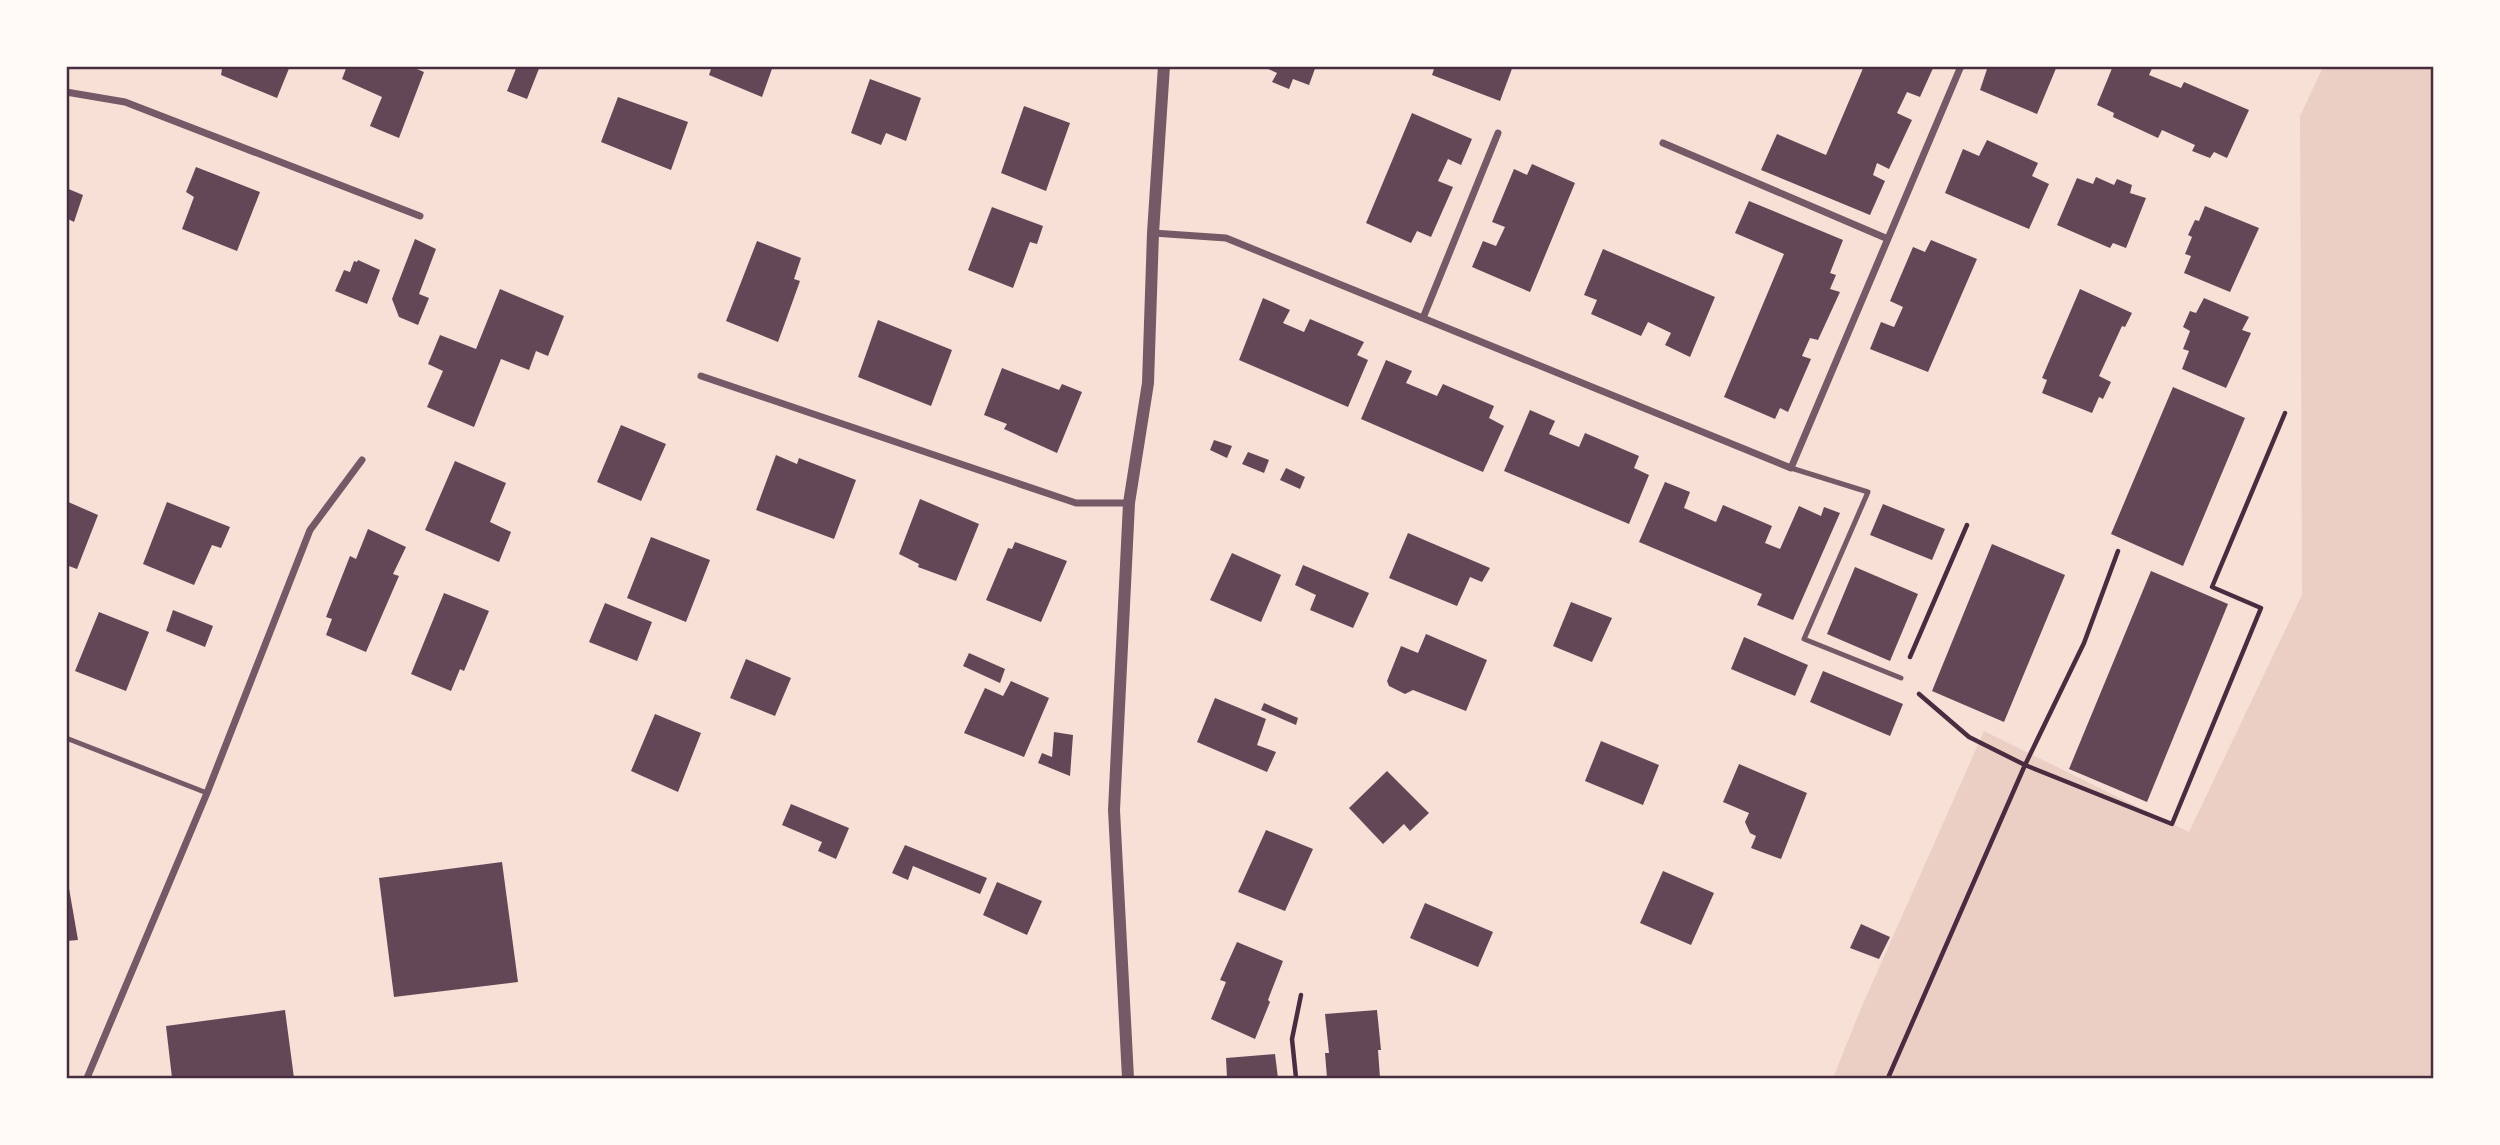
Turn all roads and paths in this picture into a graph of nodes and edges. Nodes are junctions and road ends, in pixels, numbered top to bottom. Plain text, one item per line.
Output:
1 (1164, 66) edge
2 (1961, 66) edge
3 (66, 92) edge
4 (1497, 133) dead end
5 (1663, 143) dead end
6 (420, 216) dead end
7 (1153, 233) junction
8 (1888, 239) junction
9 (1423, 318) junction
10 (701, 376) dead end
11 (2286, 413) dead end
12 (362, 460) dead end
13 (1791, 468) junction
14 (1129, 503) junction
15 (1967, 525) dead end
16 (2118, 551) dead end
17 (1901, 678) junction
18 (66, 738) edge
19 (2025, 765) junction
20 (207, 793) junction
21 (1301, 995) dead end
22 (87, 1079) edge
23 (1128, 1079) edge
24 (1296, 1079) edge
25 (1888, 1079) edge

1 - 7 street
2 - 8 street
3 - 6 street
4 - 9 street
5 - 8 street
7 - 9 street
7 - 14 street
8 - 13 street
9 - 13 street
10 - 14 street
11 - 19 path
12 - 20 street
13 - 17 lane
14 - 23 street
15 - 17 path
16 - 19 path
17 - 19 path
18 - 20 lane
19 - 25 path
20 - 22 street
21 - 24 path

